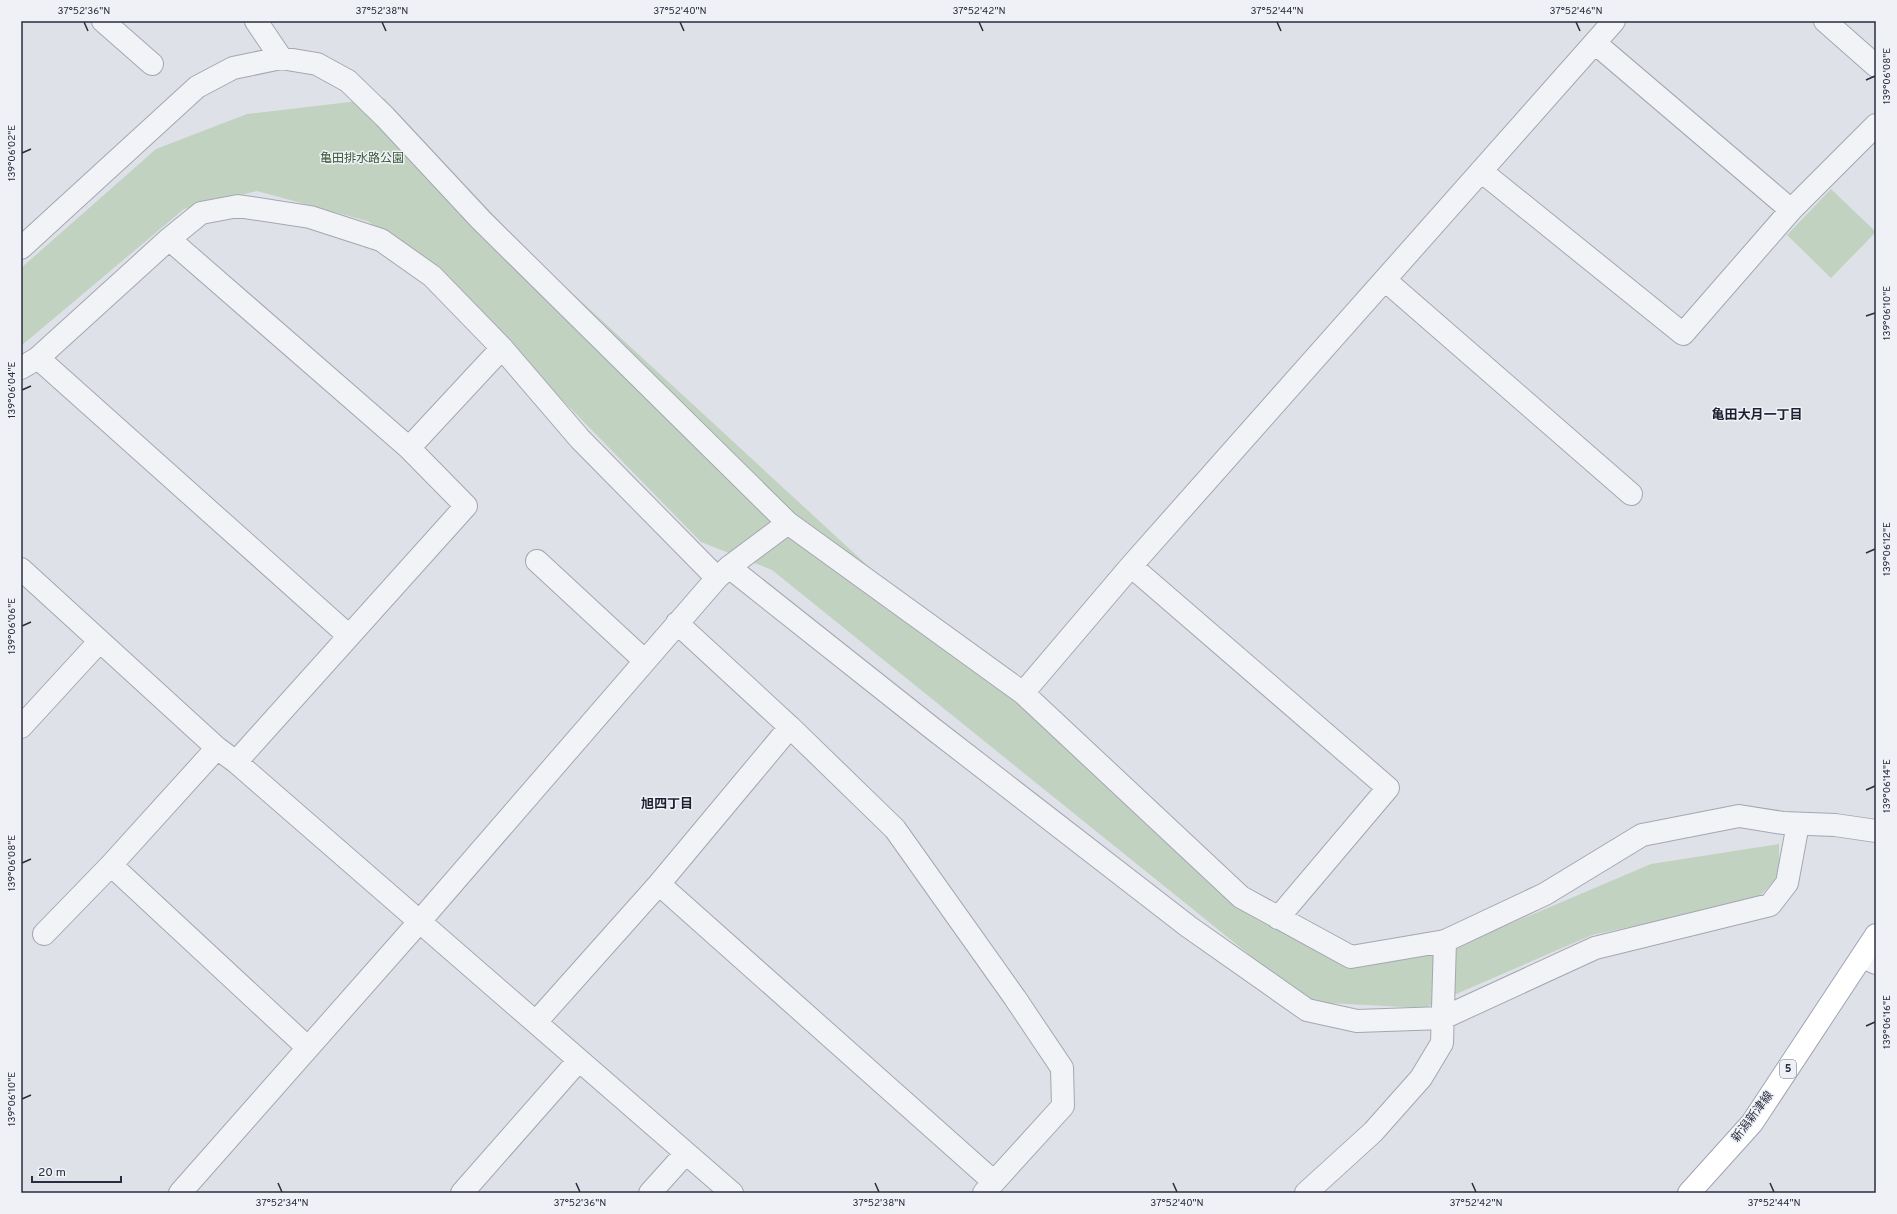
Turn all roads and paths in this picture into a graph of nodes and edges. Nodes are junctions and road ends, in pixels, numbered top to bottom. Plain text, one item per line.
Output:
1 (104, 21) edge
2 (256, 21) edge
3 (1614, 21) edge
4 (1825, 21) edge
5 (1595, 43) junction
6 (281, 58) junction
7 (152, 64) dead end
8 (1876, 66) edge
9 (1876, 125) edge
10 (1481, 171) junction
11 (1791, 210) junction
12 (169, 239) junction
13 (21, 248) edge
14 (1385, 280) junction
15 (502, 348) junction
16 (30, 363) edge
17 (409, 448) junction
18 (1631, 494) dead end
19 (788, 523) junction
20 (537, 561) dead end
21 (1131, 566) junction
22 (21, 569) edge
23 (723, 572) junction
24 (677, 623) junction
25 (349, 636) junction
26 (99, 642) junction
27 (645, 661) junction
28 (1023, 693) junction
29 (21, 727) edge
30 (790, 727) junction
31 (217, 748) junction
32 (236, 762) junction
33 (1798, 824) junction
34 (1876, 831) edge
35 (112, 865) junction
36 (659, 884) junction
37 (1278, 918) junction
38 (420, 921) junction
39 (44, 934) dead end
40 (1876, 935) edge
41 (1445, 941) junction
42 (1869, 960) edge
43 (1443, 1018) junction
44 (536, 1022) junction
45 (307, 1047) junction
46 (579, 1060) junction
47 (686, 1153) junction
48 (989, 1187) edge
49 (180, 1193) edge
50 (462, 1193) edge
51 (650, 1193) edge
52 (732, 1193) edge
53 (1306, 1193) edge
54 (1689, 1193) edge

1 - 7 street
2 - 6 street
3 - 5 street
4 - 8 street
5 - 10 street
5 - 11 street
6 - 13 street
6 - 19 street
9 - 11 street
10 - 11 street
10 - 14 street
12 - 15 street
12 - 16 street
12 - 17 street
14 - 18 street
14 - 21 street
15 - 17 street
15 - 23 street
16 - 25 street
17 - 25 street
19 - 23 street
19 - 28 street
20 - 27 street
21 - 28 street
21 - 37 street
22 - 26 street
23 - 24 street
23 - 43 street
24 - 27 street
24 - 30 street
25 - 32 street
26 - 29 street
26 - 31 street
27 - 38 street
28 - 37 street
30 - 36 street
30 - 48 street
31 - 32 street
31 - 35 street
32 - 38 street
33 - 34 street
33 - 41 street
33 - 43 street
35 - 39 street
35 - 45 street
36 - 44 street
36 - 48 street
37 - 41 street
38 - 44 street
38 - 45 street
40 - 42 main road, 新潟新津線 / 5
41 - 43 street
42 - 54 main road, 新潟新津線 / 5
43 - 53 street
44 - 46 street
45 - 49 street
46 - 47 street
46 - 50 street
47 - 51 street
47 - 52 street

